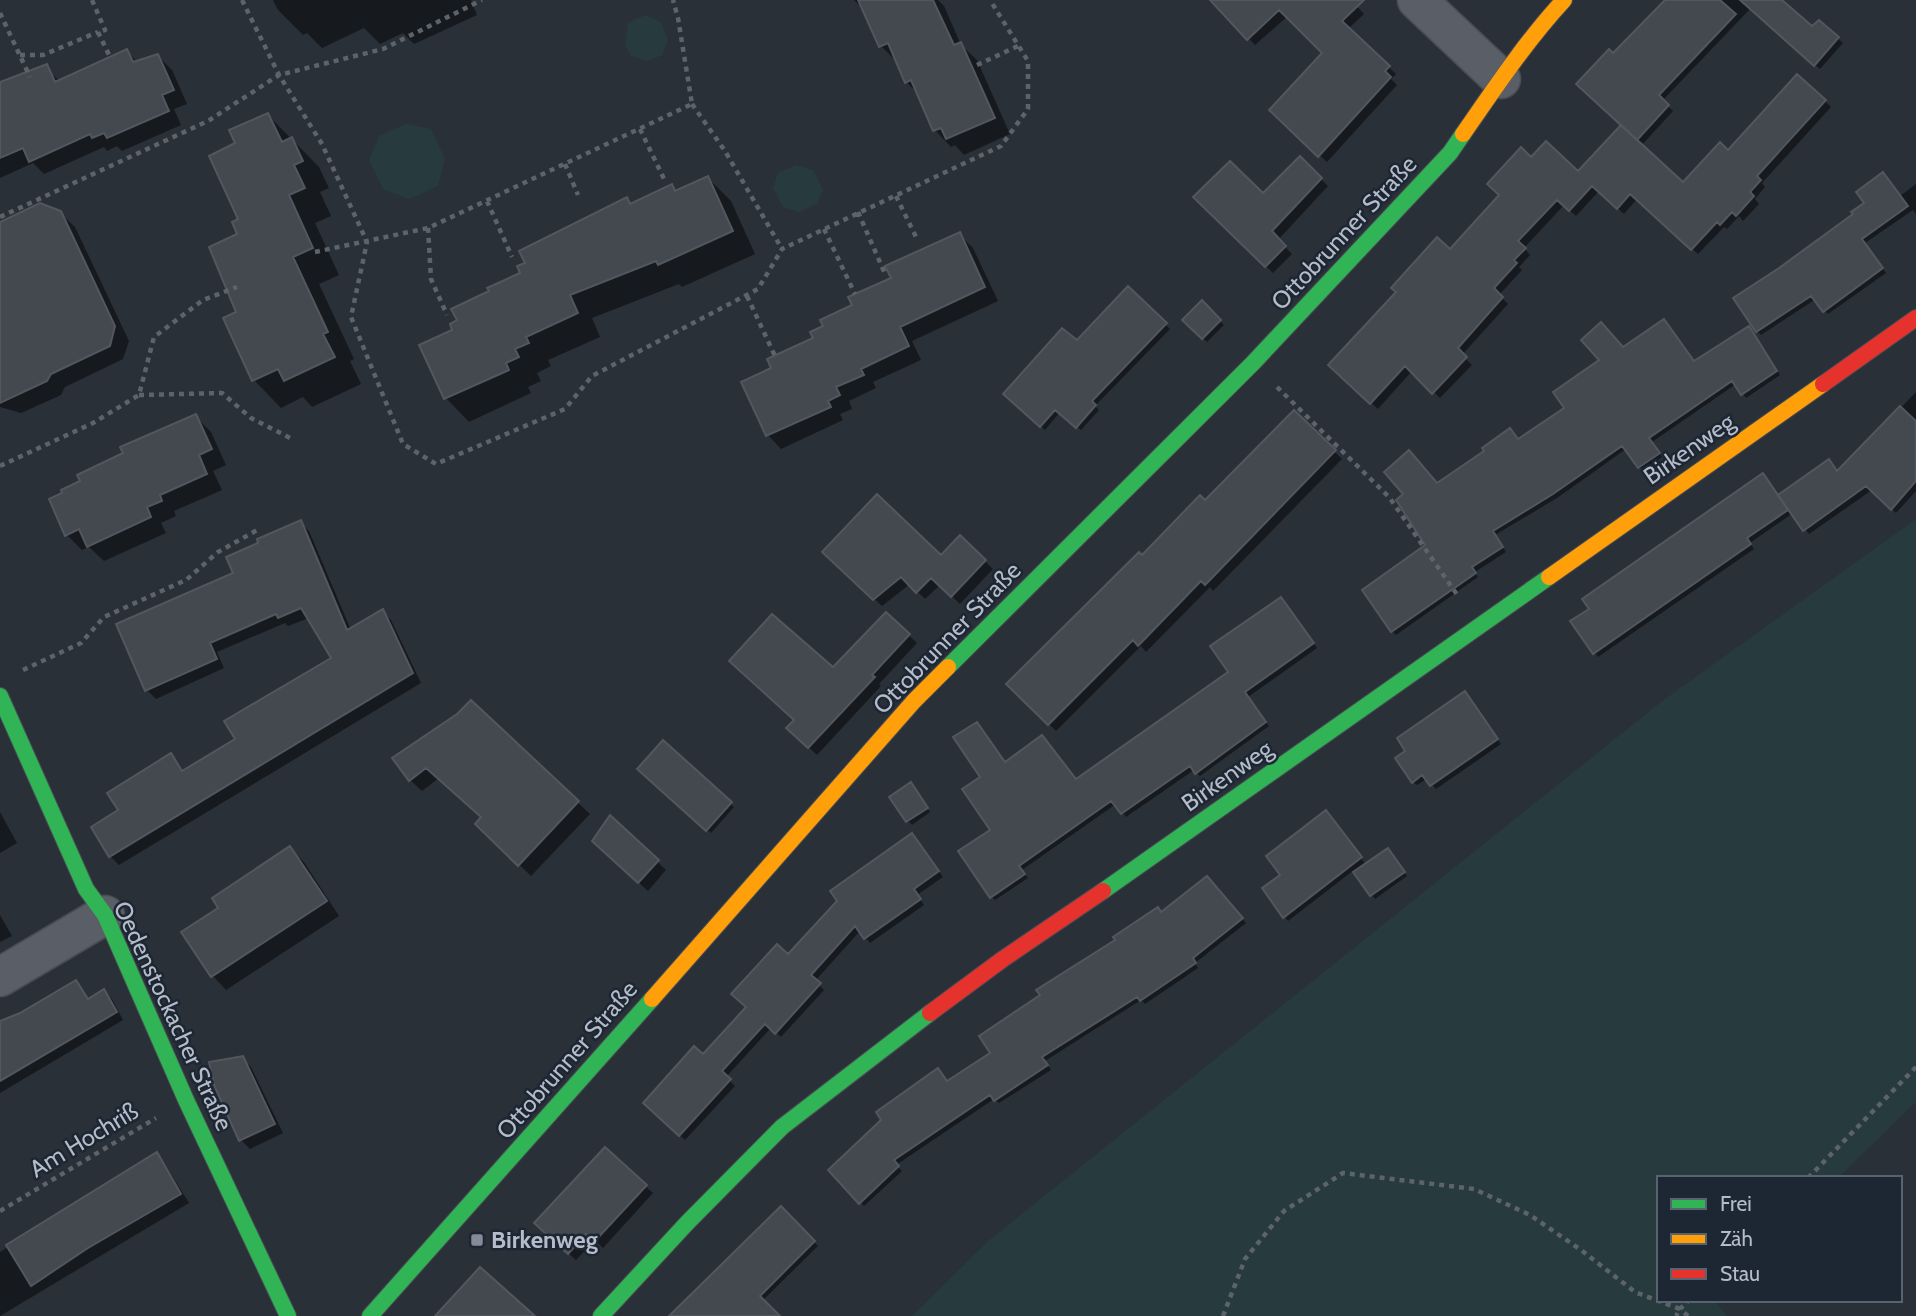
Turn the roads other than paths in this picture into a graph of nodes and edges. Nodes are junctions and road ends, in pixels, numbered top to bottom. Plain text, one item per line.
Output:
1 (1417, 0) edge
2 (1564, 0) edge
3 (1502, 79) junction
4 (1916, 318) edge
5 (0, 696) edge
6 (105, 915) junction
7 (0, 977) edge
8 (288, 1316) edge
9 (370, 1316) edge
10 (601, 1316) edge

1 - 3 street
2 - 3 street, Ottobrunner Straße
3 - 9 street, Ottobrunner Straße
4 - 10 street, Birkenweg
5 - 6 street, Oedenstockacher Straße
6 - 7 street
6 - 8 street, Oedenstockacher Straße

